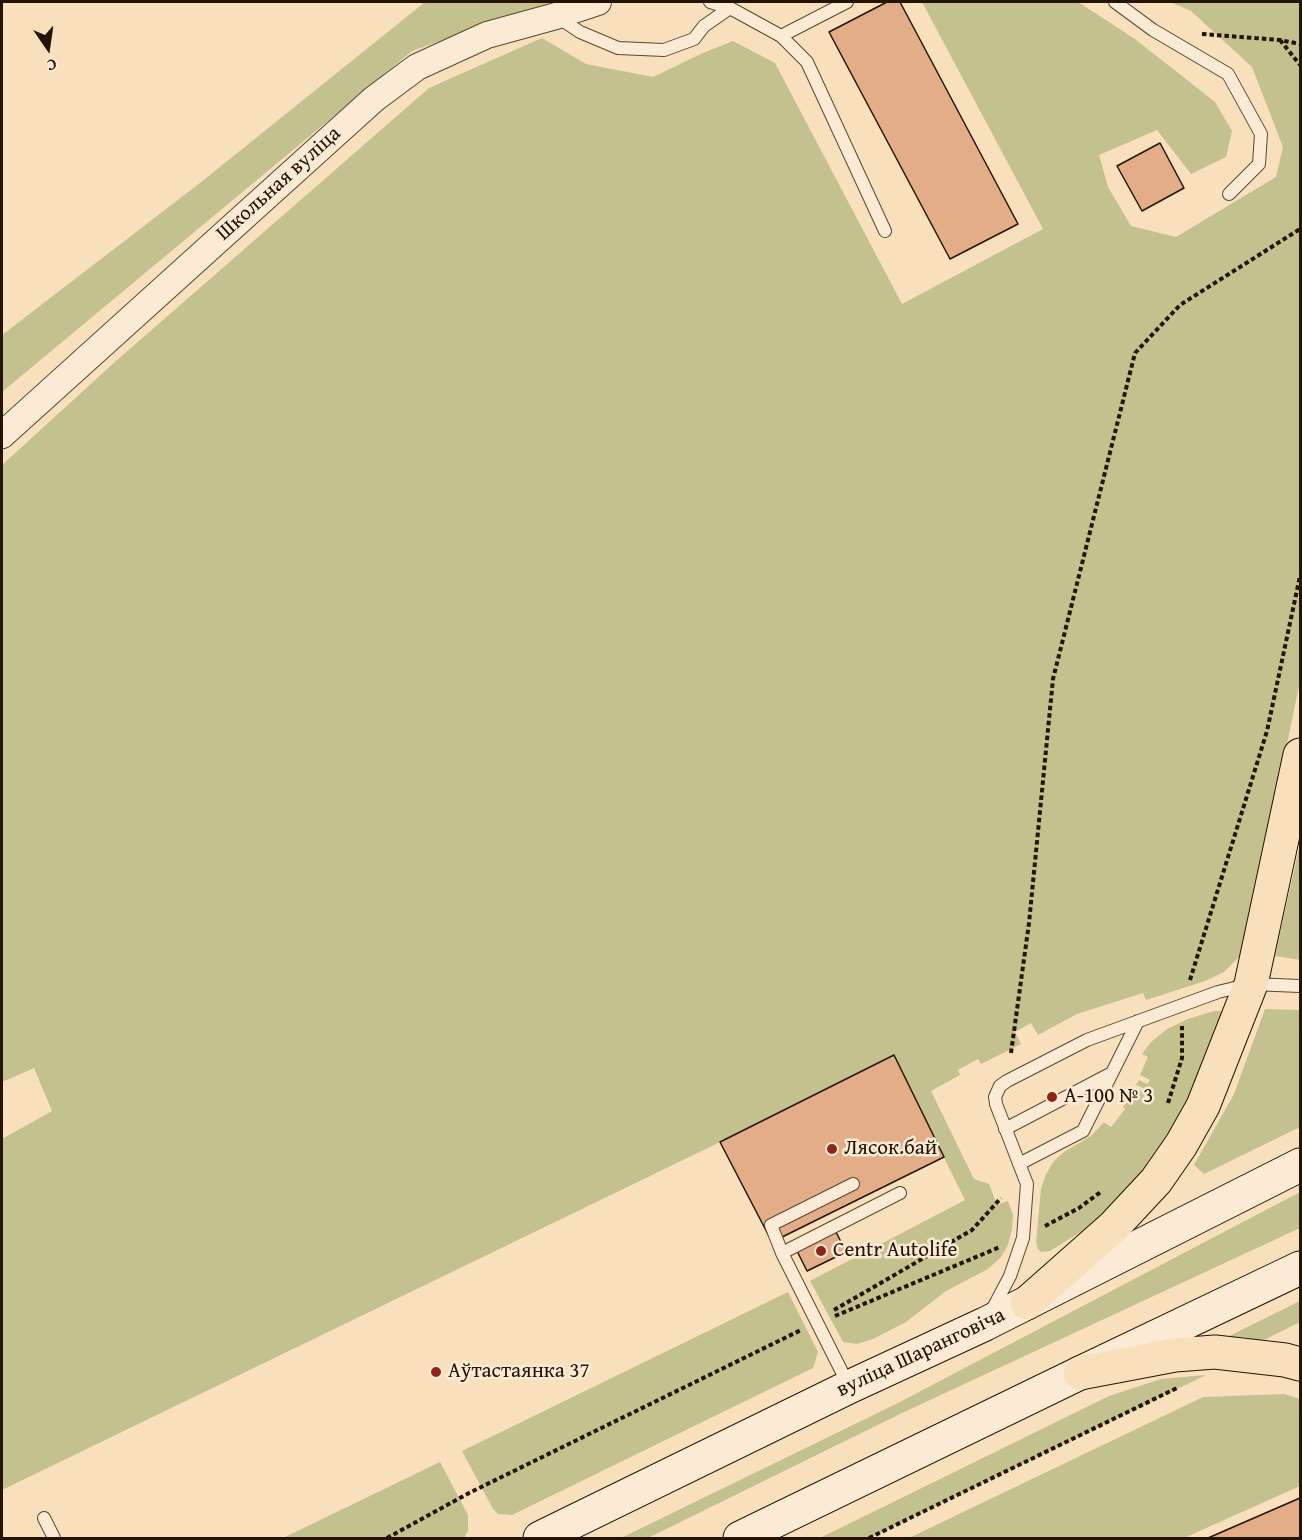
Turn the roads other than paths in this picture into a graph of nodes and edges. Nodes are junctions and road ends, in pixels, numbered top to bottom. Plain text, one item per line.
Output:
1 (598, 2) edge
2 (710, 2) edge
3 (847, 2) edge
4 (1115, 2) edge
5 (730, 8) junction
6 (556, 16) junction
7 (781, 36) junction
8 (1229, 194) dead end
9 (885, 231) dead end
10 (2, 435) edge
11 (1300, 755) edge
12 (1251, 984) junction
13 (1300, 986) edge
14 (1138, 1021) junction
15 (1110, 1074) junction
16 (1005, 1129) junction
17 (1019, 1164) junction
18 (1300, 1165) edge
19 (853, 1184) dead end
20 (900, 1193) dead end
21 (782, 1253) junction
22 (1300, 1268) edge
23 (1027, 1303) junction
24 (985, 1324) junction
25 (1300, 1364) edge
26 (1080, 1372) junction
27 (849, 1387) junction
28 (44, 1518) dead end
29 (54, 1539) edge
30 (540, 1539) edge
31 (740, 1539) edge

1 - 6 street, Школьная вуліца
2 - 5 lane
3 - 7 lane
4 - 8 lane
5 - 6 lane
5 - 7 lane
6 - 10 street, Школьная вуліца
7 - 9 lane
11 - 12 highway
12 - 13 lane
12 - 14 lane
12 - 23 highway
14 - 15 lane
14 - 16 lane
15 - 16 lane
15 - 17 lane
16 - 17 lane
17 - 24 lane
18 - 23 main road, вуліца Шаранговіча
19 - 21 lane
20 - 21 lane
21 - 27 lane
22 - 26 main road
23 - 24 main road, вуліца Шаранговіча
24 - 27 main road, вуліца Шаранговіча
25 - 26 highway
26 - 31 main road
27 - 30 main road, вуліца Шаранговіча
28 - 29 lane

